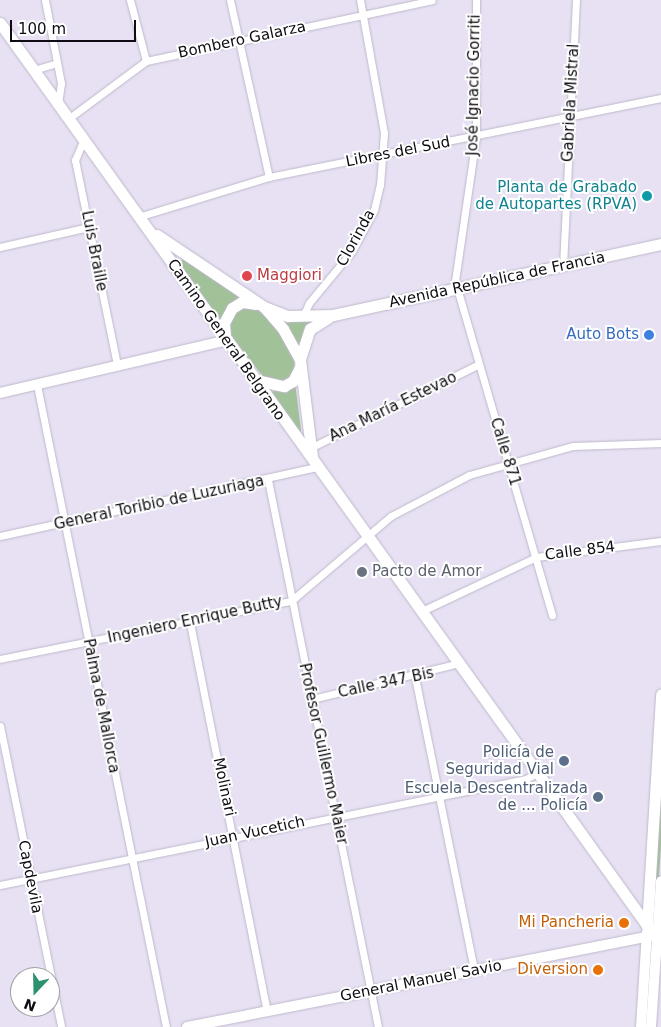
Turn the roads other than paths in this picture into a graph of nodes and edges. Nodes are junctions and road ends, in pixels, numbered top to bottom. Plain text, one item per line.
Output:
1 (44, 0) edge
2 (130, 0) edge
3 (230, 0) edge
4 (360, 0) edge
5 (432, 0) edge
6 (476, 0) edge
7 (576, 0) edge
8 (362, 15) junction
9 (2, 27) edge
10 (238, 41) junction
11 (146, 61) junction
12 (57, 63) junction
13 (34, 70) junction
14 (661, 98) edge
15 (58, 105) junction
16 (570, 115) junction
17 (68, 118) junction
18 (476, 137) junction
19 (84, 139) junction
20 (384, 155) junction
21 (269, 178) junction
22 (138, 217) junction
23 (89, 227) junction
24 (661, 244) edge
25 (0, 247) edge
26 (562, 266) junction
27 (457, 288) junction
28 (261, 306) junction
29 (304, 316) junction
30 (333, 316) junction
31 (226, 337) junction
32 (300, 363) junction
33 (117, 365) junction
34 (477, 365) junction
35 (257, 380) junction
36 (36, 384) junction
37 (0, 393) edge
38 (661, 443) edge
39 (310, 448) junction
40 (509, 462) junction
41 (316, 465) junction
42 (268, 480) junction
43 (65, 523) junction
44 (366, 534) junction
45 (0, 536) edge
46 (661, 541) edge
47 (536, 557) junction
48 (291, 601) junction
49 (422, 610) junction
50 (552, 615) dead end
51 (190, 622) junction
52 (89, 642) junction
53 (0, 659) edge
54 (460, 663) junction
55 (416, 677) junction
56 (661, 694) edge
57 (312, 700) junction
58 (0, 726) edge
59 (538, 772) junction
60 (439, 795) junction
61 (335, 816) junction
62 (234, 837) junction
63 (131, 858) junction
64 (31, 879) junction
65 (661, 880) edge
66 (0, 885) edge
67 (655, 936) edge
68 (474, 970) junction
69 (371, 992) junction
70 (267, 1011) junction
71 (61, 1027) edge
72 (166, 1027) edge
73 (187, 1027) edge
74 (378, 1027) edge
75 (641, 1027) edge
76 (651, 1027) edge

1 - 12 street
2 - 11 street
3 - 10 street
4 - 8 street, Clorinda
5 - 8 street, Bombero Galarza
6 - 18 street, José Ignacio Gorriti
7 - 16 street, Gabriela Mistral
8 - 10 street, Bombero Galarza
8 - 20 street, Clorinda
9 - 13 main road, Camino General Belgrano
10 - 11 street, Bombero Galarza
10 - 21 street
11 - 17 street, Bombero Galarza
12 - 13 street
12 - 15 street
13 - 15 main road, Camino General Belgrano
14 - 16 street, Libres del Sud
15 - 17 main road, Camino General Belgrano
16 - 18 street, Libres del Sud
16 - 26 street, Gabriela Mistral
17 - 19 main road, Camino General Belgrano
18 - 20 street, Libres del Sud
18 - 27 street, José Ignacio Gorriti
19 - 22 main road, Camino General Belgrano
19 - 23 street, Luis Braille
20 - 21 street, Libres del Sud
20 - 29 street, Clorinda
21 - 22 street, Libres del Sud
22 - 28 main road, Camino General Belgrano
22 - 31 main road, Camino General Belgrano
23 - 25 street
23 - 33 street, Luis Braille
24 - 26 main road, Avenida República de Francia
26 - 27 main road, Avenida República de Francia
27 - 30 main road, Avenida República de Francia
27 - 34 street, Calle 871
28 - 29 main road, Avenida República de Francia
28 - 31 main road
28 - 32 main road, Camino General Belgrano
29 - 30 main road, Avenida República de Francia
30 - 32 main road, Avenida República de Francia
31 - 33 main road
31 - 35 main road, Camino General Belgrano
32 - 35 main road
32 - 39 main road, Camino General Belgrano
33 - 36 main road
34 - 39 street, Ana María Estevao
34 - 40 street, Calle 871
35 - 41 main road, Camino General Belgrano
36 - 37 main road
36 - 43 street, Palma de Mallorca
38 - 40 street, Ingeniero Enrique Butty
39 - 41 main road, Camino General Belgrano
40 - 44 street, Ingeniero Enrique Butty
40 - 47 street, Calle 871
41 - 42 street, General Toribio de Luzuriaga
41 - 44 main road, Camino General Belgrano
42 - 43 street, General Toribio de Luzuriaga
42 - 48 street, Profesor Guillermo Maier
43 - 45 street, General Toribio de Luzuriaga
43 - 52 street, Palma de Mallorca
44 - 48 street, Ingeniero Enrique Butty
44 - 49 main road, Camino General Belgrano
46 - 47 street, Calle 854
47 - 49 street, Calle 854
47 - 50 street, Calle 871
48 - 51 street, Ingeniero Enrique Butty
48 - 57 street, Profesor Guillermo Maier
49 - 54 main road, Camino General Belgrano
51 - 52 street, Ingeniero Enrique Butty
51 - 62 street, Molinari
52 - 53 street, Ingeniero Enrique Butty
52 - 63 street, Palma de Mallorca
54 - 55 street, Calle 347 Bis
54 - 59 main road, Camino General Belgrano
55 - 57 street, Calle 347 Bis
55 - 60 street
56 - 67 main road
57 - 61 street, Profesor Guillermo Maier
58 - 64 street, Capdevila
59 - 60 street, Juan Vucetich
59 - 67 main road, Camino General Belgrano
60 - 61 street, Juan Vucetich
60 - 68 street
61 - 62 street, Juan Vucetich
61 - 69 street, Profesor Guillermo Maier
62 - 63 street, Juan Vucetich
62 - 70 street, Molinari
63 - 64 street, Juan Vucetich
63 - 72 street, Palma de Mallorca
64 - 66 street, Juan Vucetich
64 - 71 street, Capdevila
65 - 67 main road
67 - 68 main road, General Manuel Savio
67 - 75 main road
67 - 76 main road
68 - 69 main road, General Manuel Savio
69 - 70 main road, General Manuel Savio
69 - 74 street, Profesor Guillermo Maier
70 - 73 main road, General Manuel Savio

